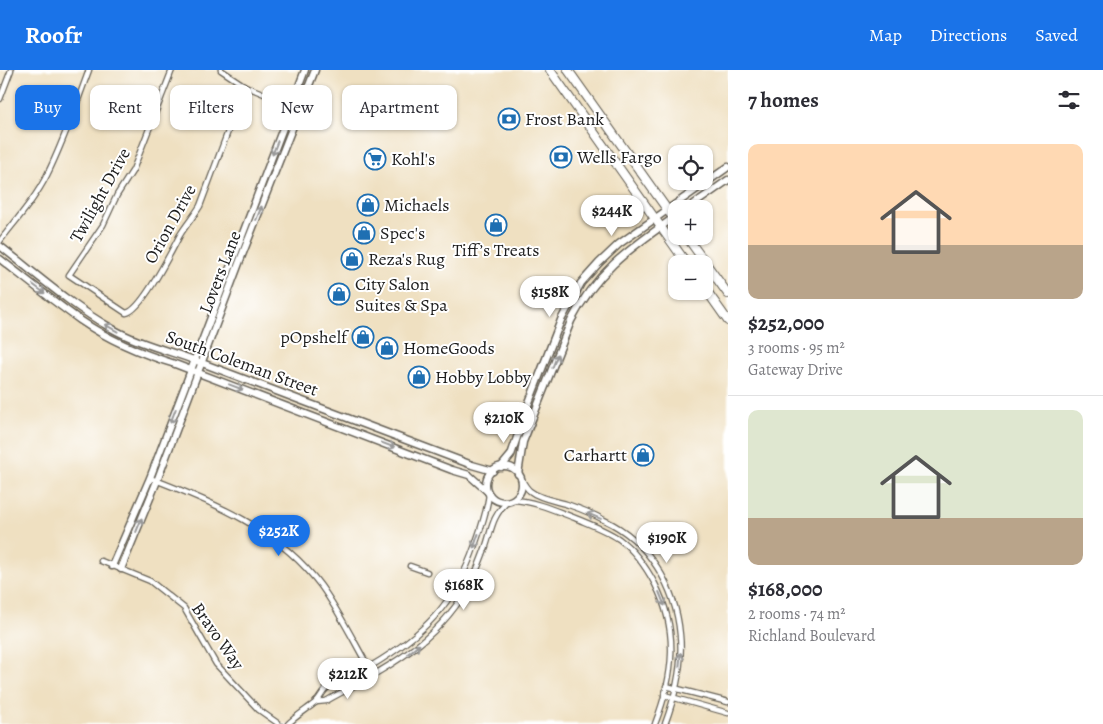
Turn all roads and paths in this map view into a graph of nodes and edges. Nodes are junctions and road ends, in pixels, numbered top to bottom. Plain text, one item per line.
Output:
1 (11, 70) edge
2 (89, 70) edge
3 (172, 70) edge
4 (221, 70) edge
5 (305, 70) edge
6 (316, 70) edge
7 (550, 70) edge
8 (568, 70) edge
9 (244, 85) edge
10 (299, 85) edge
11 (310, 85) edge
12 (0, 98) edge
13 (228, 130) edge
14 (282, 130) edge
15 (291, 130) edge
16 (728, 167) edge
17 (728, 180) edge
18 (682, 200) edge
19 (700, 200) edge
20 (668, 210) joint
21 (656, 218) junction
22 (668, 223) edge
23 (661, 227) junction
24 (0, 241) edge
25 (693, 245) edge
26 (0, 246) edge
27 (681, 255) edge
28 (238, 256) junction
29 (0, 260) edge
30 (728, 294) edge
31 (713, 300) edge
32 (718, 307) junction
33 (130, 313) joint
34 (728, 321) edge
35 (728, 326) edge
36 (194, 360) junction
37 (201, 363) junction
38 (190, 370) junction
39 (198, 373) junction
40 (535, 387) junction
41 (544, 390) junction
42 (310, 404) junction
43 (318, 407) junction
44 (306, 414) junction
45 (314, 417) junction
46 (432, 450) junction
47 (439, 453) junction
48 (428, 460) junction
49 (435, 463) junction
50 (501, 467) junction
51 (493, 471) junction
52 (520, 476) junction
53 (150, 478) junction
54 (157, 480) junction
55 (488, 492) junction
56 (510, 501) junction
57 (571, 506) junction
58 (567, 515) junction
59 (101, 561) dead end
60 (112, 566) junction
61 (410, 566) dead end
62 (121, 569) junction
63 (427, 572) dead end
64 (368, 667) junction
65 (373, 675) junction
66 (666, 686) junction
67 (676, 688) junction
68 (664, 695) junction
69 (674, 697) junction
70 (316, 702) junction
71 (728, 702) edge
72 (728, 713) edge
73 (279, 724) edge
74 (288, 724) edge
75 (655, 724) edge
76 (665, 724) edge

1 - 12 street
2 - 24 street
3 - 33 street, Twilight Drive
4 - 9 street
5 - 10 street, Lovers Lane
6 - 11 street, Lovers Lane
7 - 21 main road
8 - 20 main road
13 - 33 street, Orion Drive
14 -> 28 street, Lovers Lane
28 -> 15 street, Lovers Lane
16 - 18 street
17 - 19 street
20 - 21 street
21 - 23 main road
21 - 40 street
22 - 23 street
23 - 27 main road
41 -> 23 street
25 - 30 main road
36 -> 26 street, South Coleman Street
28 - 36 street, Lovers Lane
28 - 37 street, Lovers Lane
29 -> 38 street, South Coleman Street
31 - 32 main road
32 - 34 main road
32 - 35 main road
36 - 37 street, South Coleman Street
36 - 38 street, Lovers Lane
37 - 39 street, Lovers Lane
37 - 42 street, South Coleman Street
38 - 39 street, South Coleman Street
38 -> 53 street, Lovers Lane
39 -> 44 street, South Coleman Street
39 - 54 street, Lovers Lane
40 - 41 street
40 - 50 street
41 - 52 street
42 - 43 street, South Coleman Street
42 - 44 street
43 - 45 street
43 - 46 street, South Coleman Street
44 - 45 street, South Coleman Street
45 -> 48 street, South Coleman Street
46 - 47 street, South Coleman Street
46 - 48 street
47 - 49 street
47 - 51 street, South Coleman Street
48 - 49 street, South Coleman Street
49 - 55 street, South Coleman Street
50 - 51 street
50 - 52 street
51 - 55 street
52 - 56 street
52 - 57 street
53 - 54 street
53 - 60 street, Lovers Lane
62 -> 54 street, Lovers Lane
54 - 64 street
55 - 56 street
55 -> 64 street
56 - 58 street
65 -> 56 street
57 - 58 street
67 -> 57 street
58 -> 66 street
59 - 60 street, Bravo Way
60 - 62 street, Bravo Way
61 - 63 street
62 - 73 street, Bravo Way
64 - 65 street
64 - 70 street
65 - 70 street
66 - 67 street
66 - 68 street
67 - 69 street
67 - 71 street
68 - 69 street
68 - 75 street
69 - 72 street
69 - 76 street
70 - 74 street

